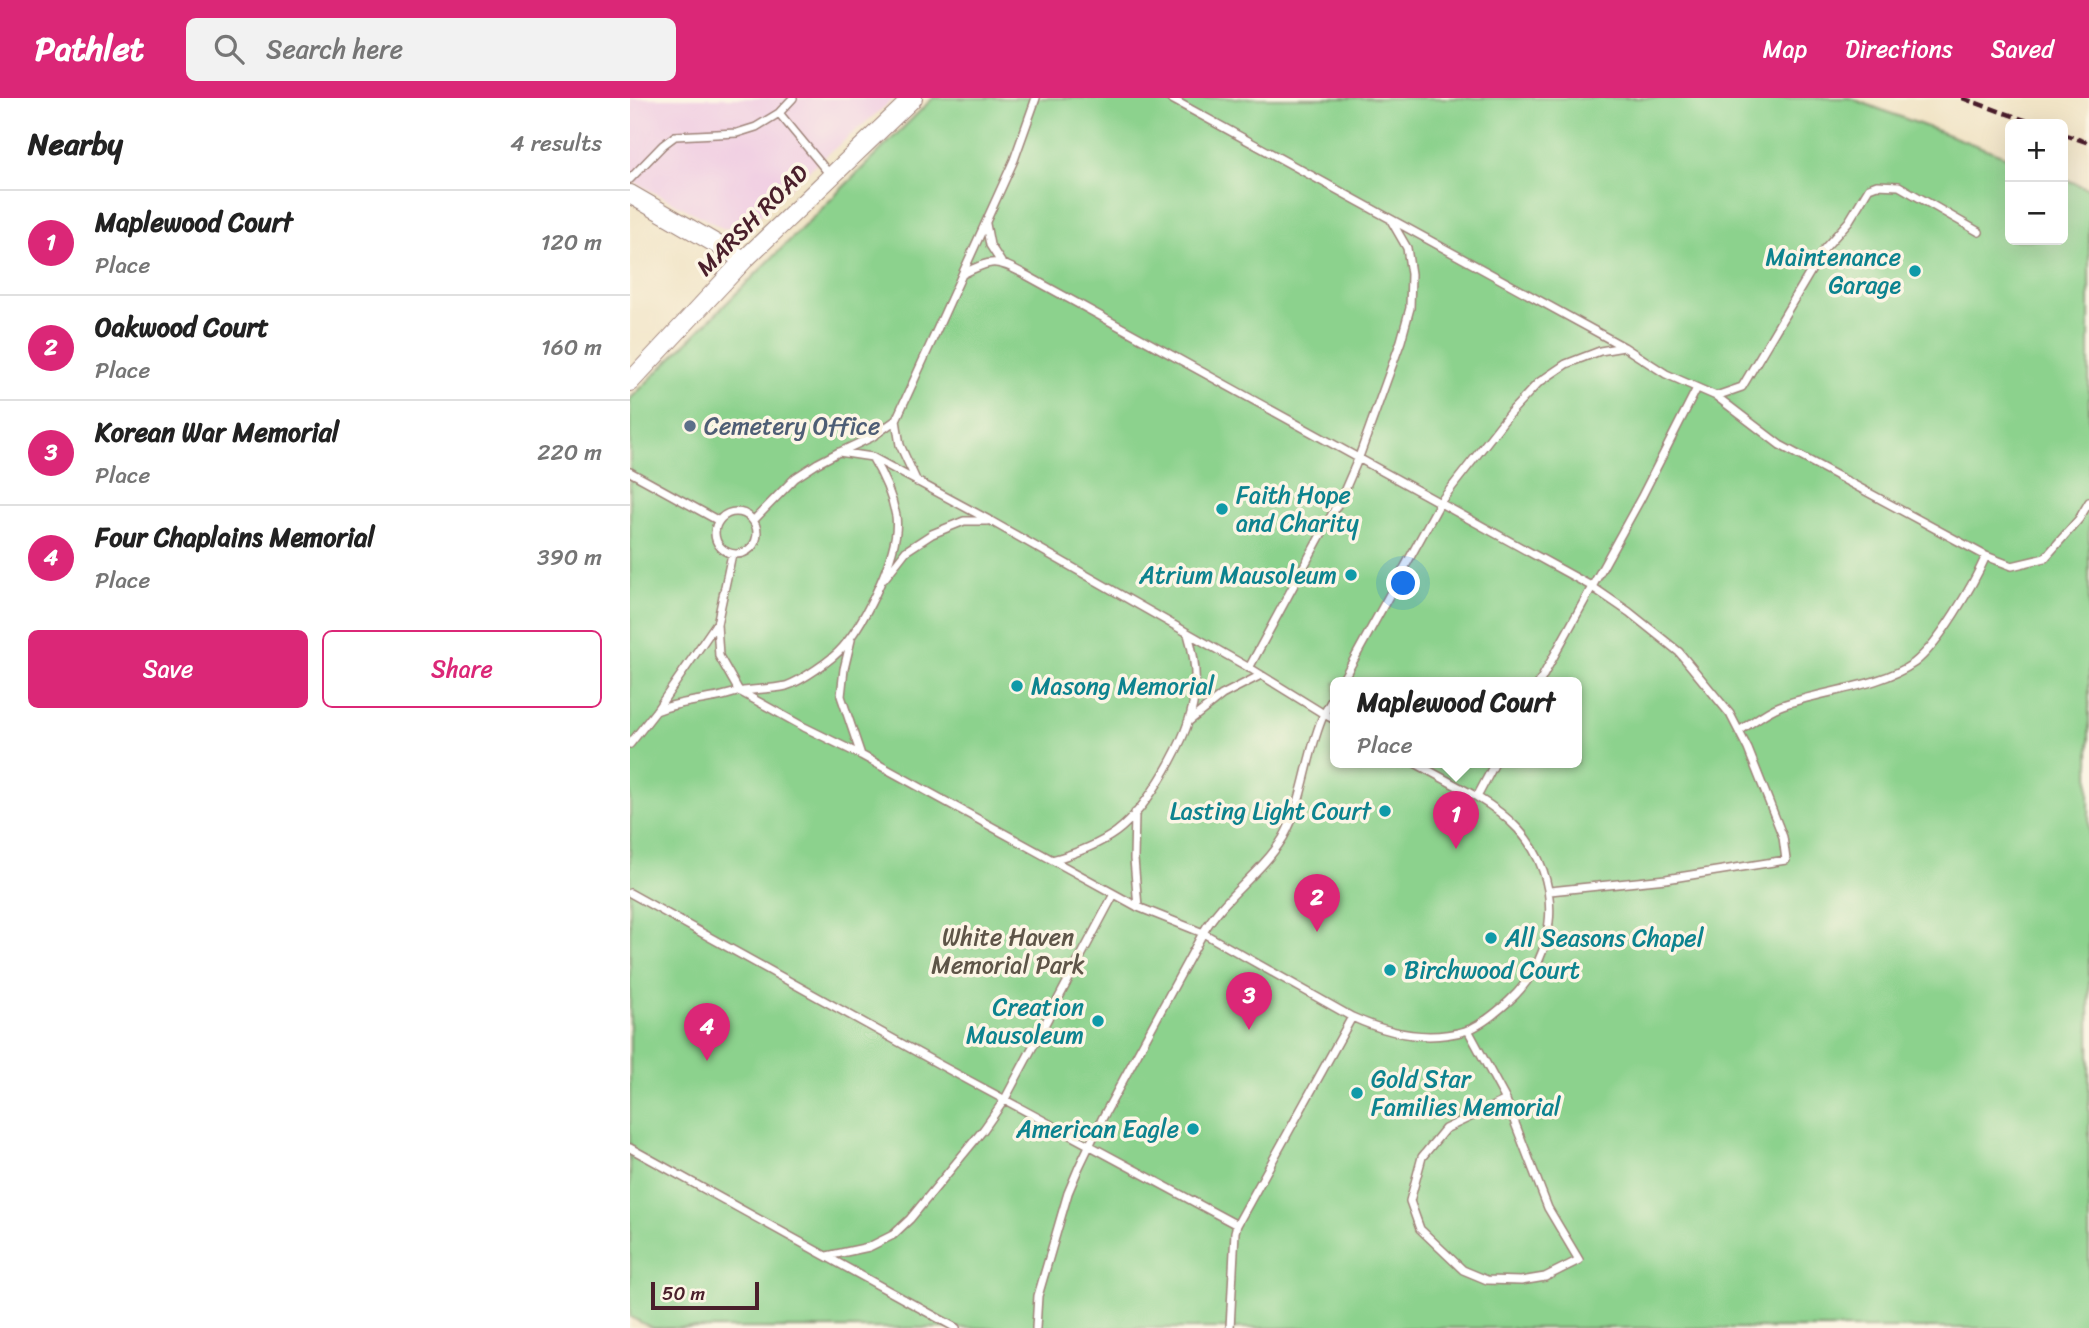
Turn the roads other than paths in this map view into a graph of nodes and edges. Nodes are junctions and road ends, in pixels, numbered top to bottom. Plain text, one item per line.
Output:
1 (793, 98) edge
2 (913, 98) edge
3 (1036, 98) edge
4 (1170, 98) edge
5 (779, 113) junction
6 (831, 176) junction
7 (630, 179) edge
8 (630, 194) edge
9 (1391, 220) junction
10 (986, 224) junction
11 (1979, 232) dead end
12 (744, 260) junction
13 (1001, 262) junction
14 (963, 274) junction
15 (1624, 347) junction
16 (630, 382) edge
17 (1697, 388) junction
18 (1716, 396) junction
19 (896, 420) junction
20 (839, 452) junction
21 (872, 457) junction
22 (1359, 457) junction
23 (630, 472) edge
24 (917, 482) junction
25 (1441, 502) junction
26 (2089, 502) edge
27 (989, 520) junction
28 (719, 521) junction
29 (753, 521) junction
30 (732, 554) junction
31 (1986, 556) junction
32 (881, 582) junction
33 (1591, 586) junction
34 (717, 624) junction
35 (852, 633) junction
36 (1188, 634) junction
37 (1249, 668) junction
38 (1261, 675) junction
39 (1344, 677) edge
40 (1542, 677) edge
41 (738, 691) junction
42 (1330, 703) edge
43 (656, 711) junction
44 (1324, 714) junction
45 (1330, 717) edge
46 (1187, 722) junction
47 (1739, 731) junction
48 (630, 744) edge
49 (861, 754) junction
50 (1424, 768) edge
51 (1492, 768) edge
52 (1476, 797) junction
53 (1135, 813) junction
54 (1052, 860) junction
55 (1550, 891) junction
56 (630, 893) edge
57 (1114, 894) junction
58 (1138, 907) junction
59 (1203, 933) junction
60 (1352, 1017) junction
61 (1468, 1030) junction
62 (1005, 1099) junction
63 (1506, 1100) junction
64 (1089, 1145) junction
65 (630, 1148) edge
66 (1237, 1225) junction
67 (827, 1256) junction
68 (956, 1328) edge
69 (1036, 1328) edge
70 (1230, 1328) edge

1 - 5 lane
2 - 6 street, MARSH ROAD
3 - 10 lane
4 - 9 lane
5 - 6 lane
5 - 7 lane
6 - 12 street, MARSH ROAD
8 - 12 street
9 - 15 lane
9 - 22 lane
10 - 13 lane
10 - 14 lane
11 - 18 lane
12 - 16 street, MARSH ROAD
13 - 14 lane
13 - 22 lane
14 - 19 lane
15 - 17 lane
15 - 25 lane
17 - 18 lane
17 - 33 lane
18 - 31 lane
19 - 20 lane
19 - 24 lane
20 - 21 lane
20 - 29 lane
21 - 24 lane
21 - 32 lane
22 - 25 lane
22 - 37 lane
23 - 28 lane
24 - 27 lane
25 - 33 lane
25 - 39 lane
26 - 31 lane
27 - 32 lane
27 - 36 lane
28 - 29 lane
28 - 30 lane
29 - 30 lane
30 - 34 lane
31 - 47 lane
32 - 35 lane
33 - 40 lane
33 - 47 lane
34 - 41 lane
34 - 43 lane
35 - 41 lane
35 - 49 lane
36 - 37 lane
36 - 46 lane
37 - 38 lane
38 - 44 lane
38 - 46 lane
41 - 43 lane
41 - 49 lane
42 - 44 lane
43 - 48 lane
44 - 45 lane
44 - 59 lane
46 - 53 lane
47 - 55 lane
49 - 54 lane
50 - 52 lane
51 - 52 lane
52 - 55 lane
53 - 54 lane
53 - 58 lane
54 - 57 lane
55 - 61 lane
56 - 62 lane
57 - 58 lane
57 - 62 lane
58 - 59 lane
59 - 60 lane
59 - 64 lane
60 - 61 lane
60 - 66 lane
61 - 63 lane
62 - 64 lane
62 - 67 lane
63 - 63 lane
64 - 66 lane
64 - 69 lane
65 - 67 lane
66 - 70 lane
67 - 68 lane

